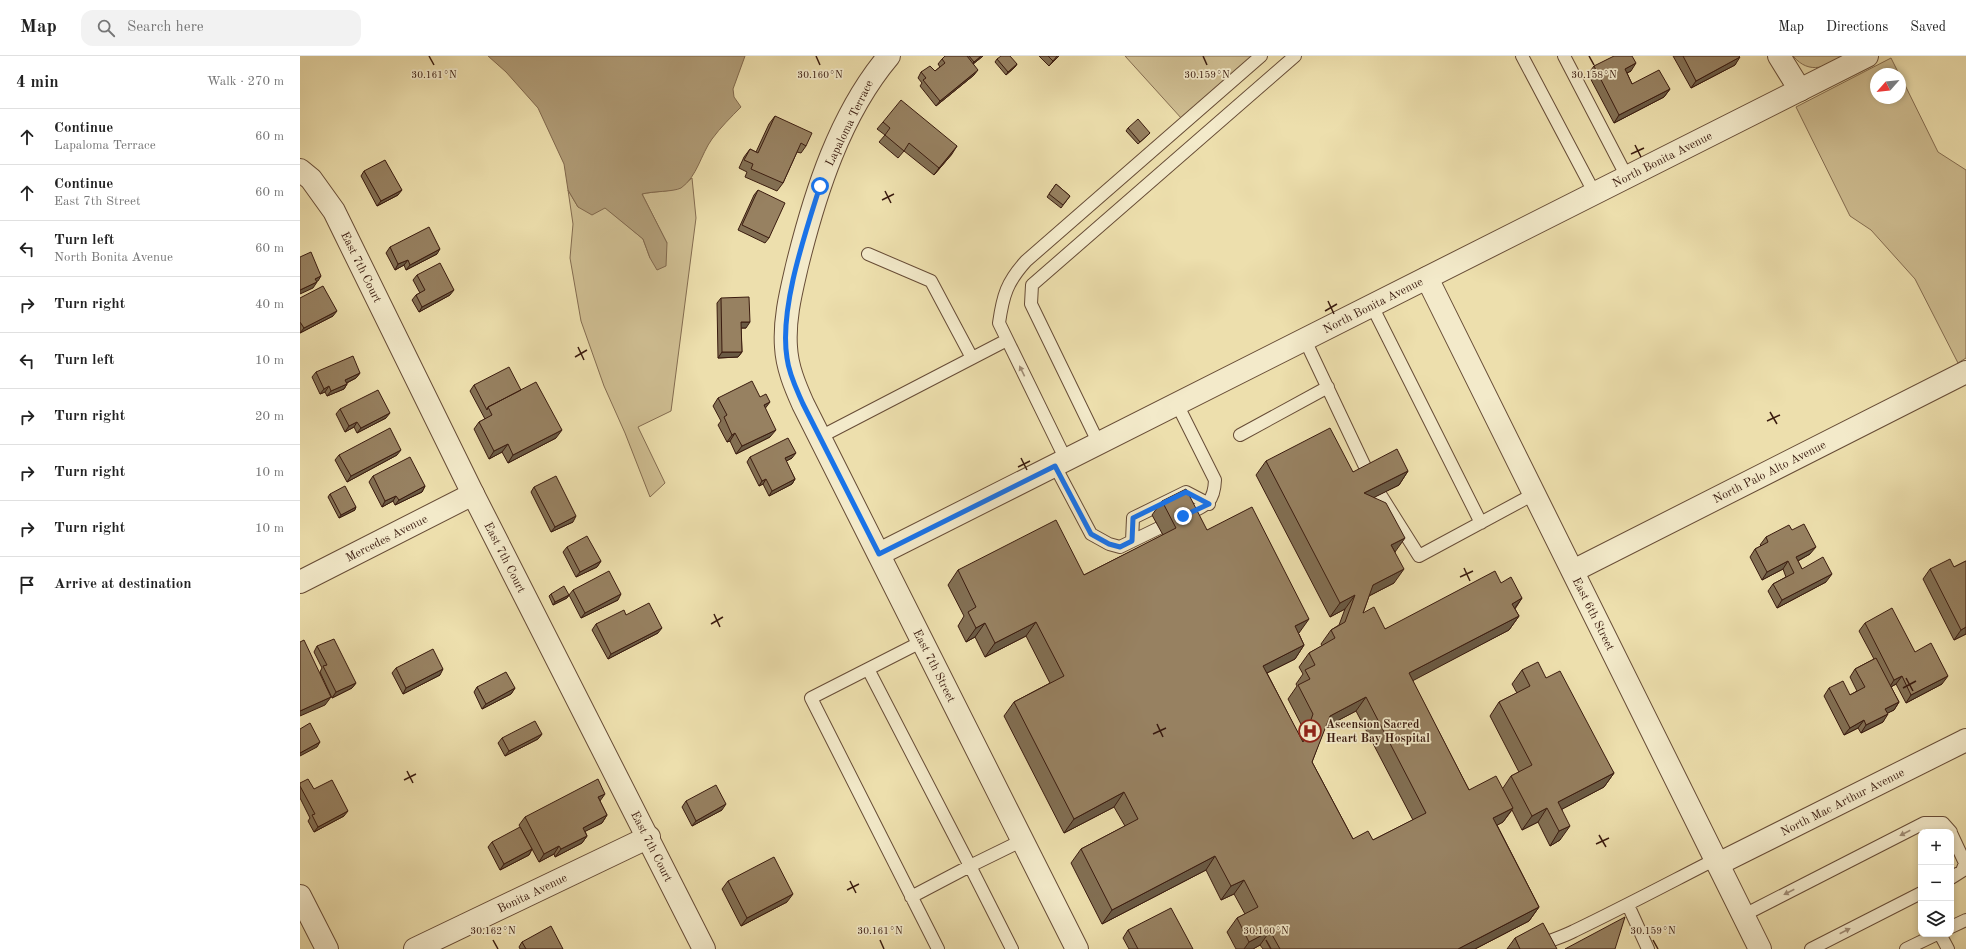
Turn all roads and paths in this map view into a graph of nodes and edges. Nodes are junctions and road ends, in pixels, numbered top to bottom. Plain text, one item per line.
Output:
1 (889, 56) edge
2 (1261, 56) edge
3 (1295, 56) edge
4 (1522, 56) edge
5 (1564, 56) edge
6 (1780, 56) edge
7 (1867, 56) edge
8 (1800, 90) junction
9 (300, 170) edge
10 (1627, 177) junction
11 (1595, 194) junction
12 (868, 254) dead end
13 (1428, 278) junction
14 (1372, 306) junction
15 (1007, 340) junction
16 (1305, 340) junction
17 (972, 358) junction
18 (1966, 372) edge
19 (793, 382) joint
20 (1328, 387) junction
21 (1177, 404) junction
22 (1240, 435) dead end
23 (820, 437) junction
24 (1098, 444) junction
25 (1060, 463) junction
26 (1368, 473) edge
27 (473, 494) junction
28 (1380, 494) edge
29 (1534, 494) junction
30 (1209, 504) junction
31 (1183, 516) edge
32 (1481, 523) junction
33 (1159, 528) dead end
34 (1132, 541) junction
35 (879, 554) junction
36 (1573, 571) junction
37 (300, 582) edge
38 (923, 641) junction
39 (868, 669) junction
40 (1966, 740) edge
41 (1948, 829) edge
42 (649, 837) junction
43 (1954, 839) edge
44 (1023, 840) junction
45 (1717, 862) junction
46 (970, 866) junction
47 (1954, 876) edge
48 (1918, 895) edge
49 (300, 896) edge
50 (911, 897) junction
51 (1628, 905) junction
52 (1744, 915) junction
53 (1966, 920) edge
54 (1954, 926) edge
55 (1931, 937) edge
56 (1942, 937) edge
57 (1538, 946) edge
58 (327, 949) edge
59 (415, 949) edge
60 (704, 949) edge
61 (938, 949) edge
62 (1012, 949) edge
63 (1078, 949) edge
64 (1648, 949) edge
65 (1760, 949) edge
66 (1810, 949) edge
67 (1906, 949) edge
68 (1948, 949) edge

1 - 19 street, Lapaloma Terrace
2 - 15 lane
3 - 24 lane
4 - 11 lane
5 - 10 lane
6 - 8 street
7 - 8 street, North Bonita Avenue
8 - 10 street, North Bonita Avenue
9 - 27 street, East 7th Court
10 - 11 street, North Bonita Avenue
11 - 13 street, North Bonita Avenue
12 - 17 lane
13 - 14 street, North Bonita Avenue
13 - 29 street, East 6th Street
14 - 16 street, North Bonita Avenue
14 - 32 lane
15 - 17 lane
25 -> 15 lane
16 - 20 lane
16 - 21 street, North Bonita Avenue
17 - 23 lane
18 - 36 street, North Palo Alto Avenue
19 - 23 street, East 7th Street
20 - 22 lane
20 - 26 lane
21 - 24 street, North Bonita Avenue
21 - 30 lane
23 - 35 street, East 7th Street
24 - 25 street, North Bonita Avenue
25 - 34 lane
25 - 35 street, North Bonita Avenue
27 - 37 street, Mercedes Avenue
27 - 42 street, East 7th Court
28 - 32 lane
29 - 32 lane
29 - 36 street, East 6th Street
30 - 31 lane
30 - 34 lane
33 - 34 lane
35 - 38 street, East 7th Street
36 - 45 street, East 6th Street
38 - 39 lane
38 - 44 street, East 7th Street
39 - 46 lane
39 - 50 lane
40 - 45 street, North Mac Arthur Avenue
41 -> 52 lane
42 - 59 street, Bonita Avenue
42 - 60 street, East 7th Court
43 - 47 lane
44 - 46 lane
44 - 63 street, East 7th Street
45 - 51 lane, North Mac Arthur Avenue
45 - 52 street, East 6th Street
46 - 50 lane
46 - 62 lane
66 -> 48 lane
49 - 58 street
50 - 61 lane
51 - 57 lane, North Mac Arthur Avenue
51 - 64 lane
52 - 65 street, East 6th Street
53 - 54 lane
55 - 67 lane
56 - 68 lane

